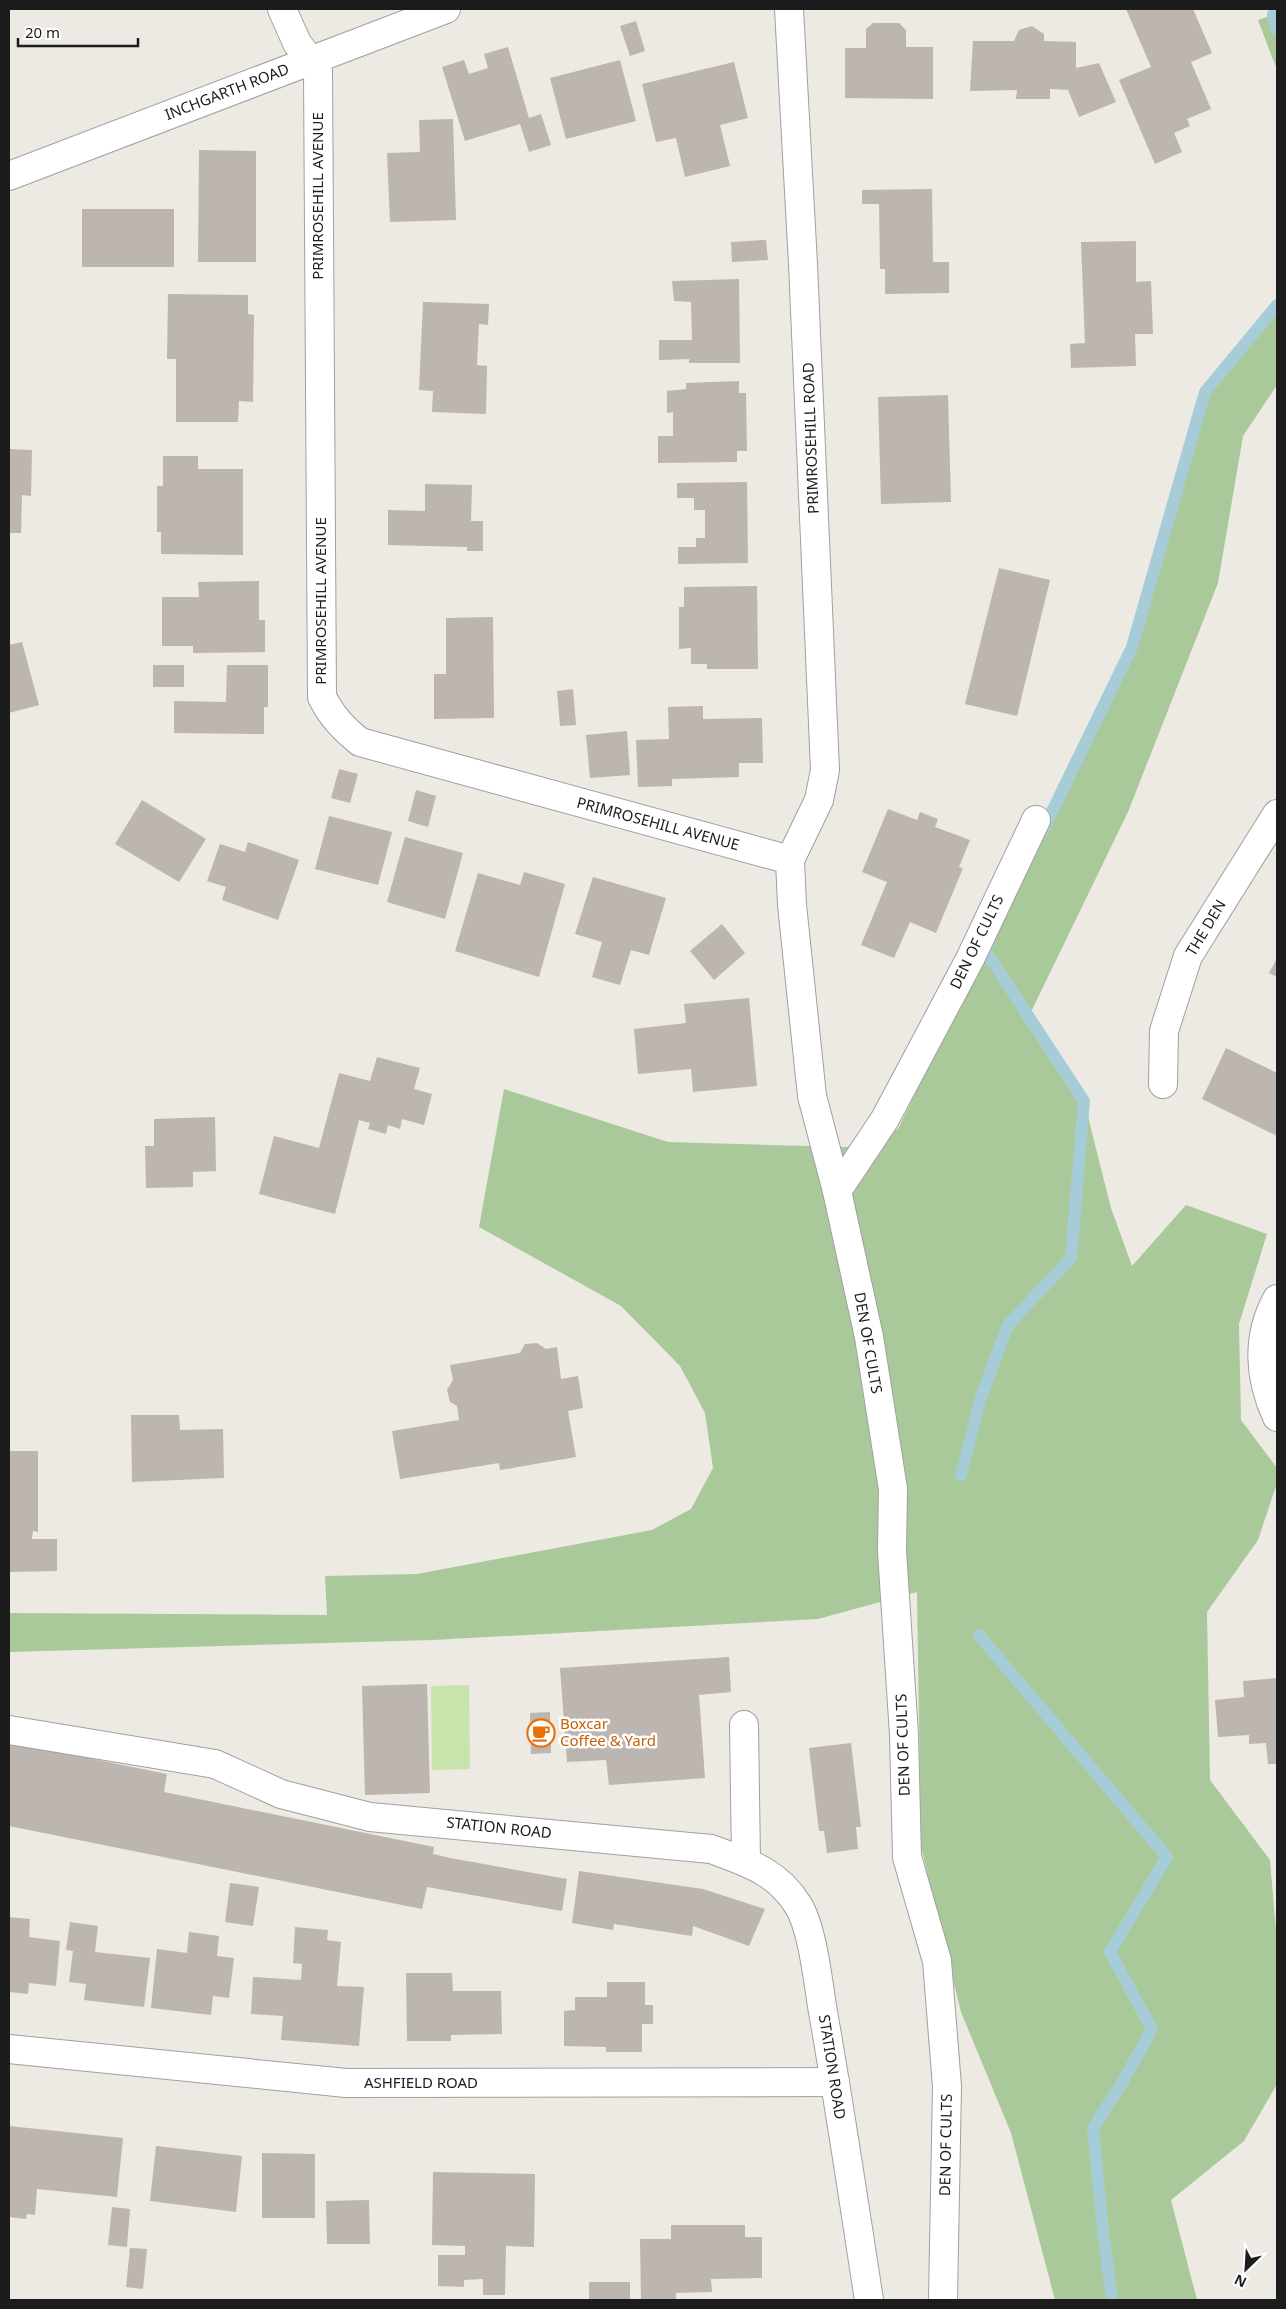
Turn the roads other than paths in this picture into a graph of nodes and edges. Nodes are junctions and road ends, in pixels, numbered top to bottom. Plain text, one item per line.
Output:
1 (282, 9) edge
2 (446, 9) edge
3 (789, 9) edge
4 (311, 61) junction
5 (9, 176) edge
6 (1277, 814) edge
7 (1036, 820) dead end
8 (790, 860) junction
9 (1163, 1084) dead end
10 (838, 1191) junction
11 (1277, 1299) edge
12 (1277, 1417) edge
13 (744, 1725) dead end
14 (9, 1730) edge
15 (746, 1861) junction
16 (9, 2049) edge
17 (835, 2082) junction
18 (869, 2300) edge
19 (943, 2300) edge

1 - 4 street, PRIMROSEHILL AVENUE
2 - 4 street, INCHGARTH ROAD
3 - 8 street, PRIMROSEHILL ROAD
4 - 5 street, INCHGARTH ROAD
4 - 8 street, PRIMROSEHILL AVENUE
6 - 9 street, THE DEN
7 - 10 street, DEN OF CULTS
8 - 10 street, DEN OF CULTS
10 - 19 street, DEN OF CULTS
11 - 12 street
13 - 15 street
14 - 15 street, STATION ROAD
15 - 17 street, STATION ROAD
16 - 17 street, ASHFIELD ROAD
17 - 18 street, STATION ROAD

